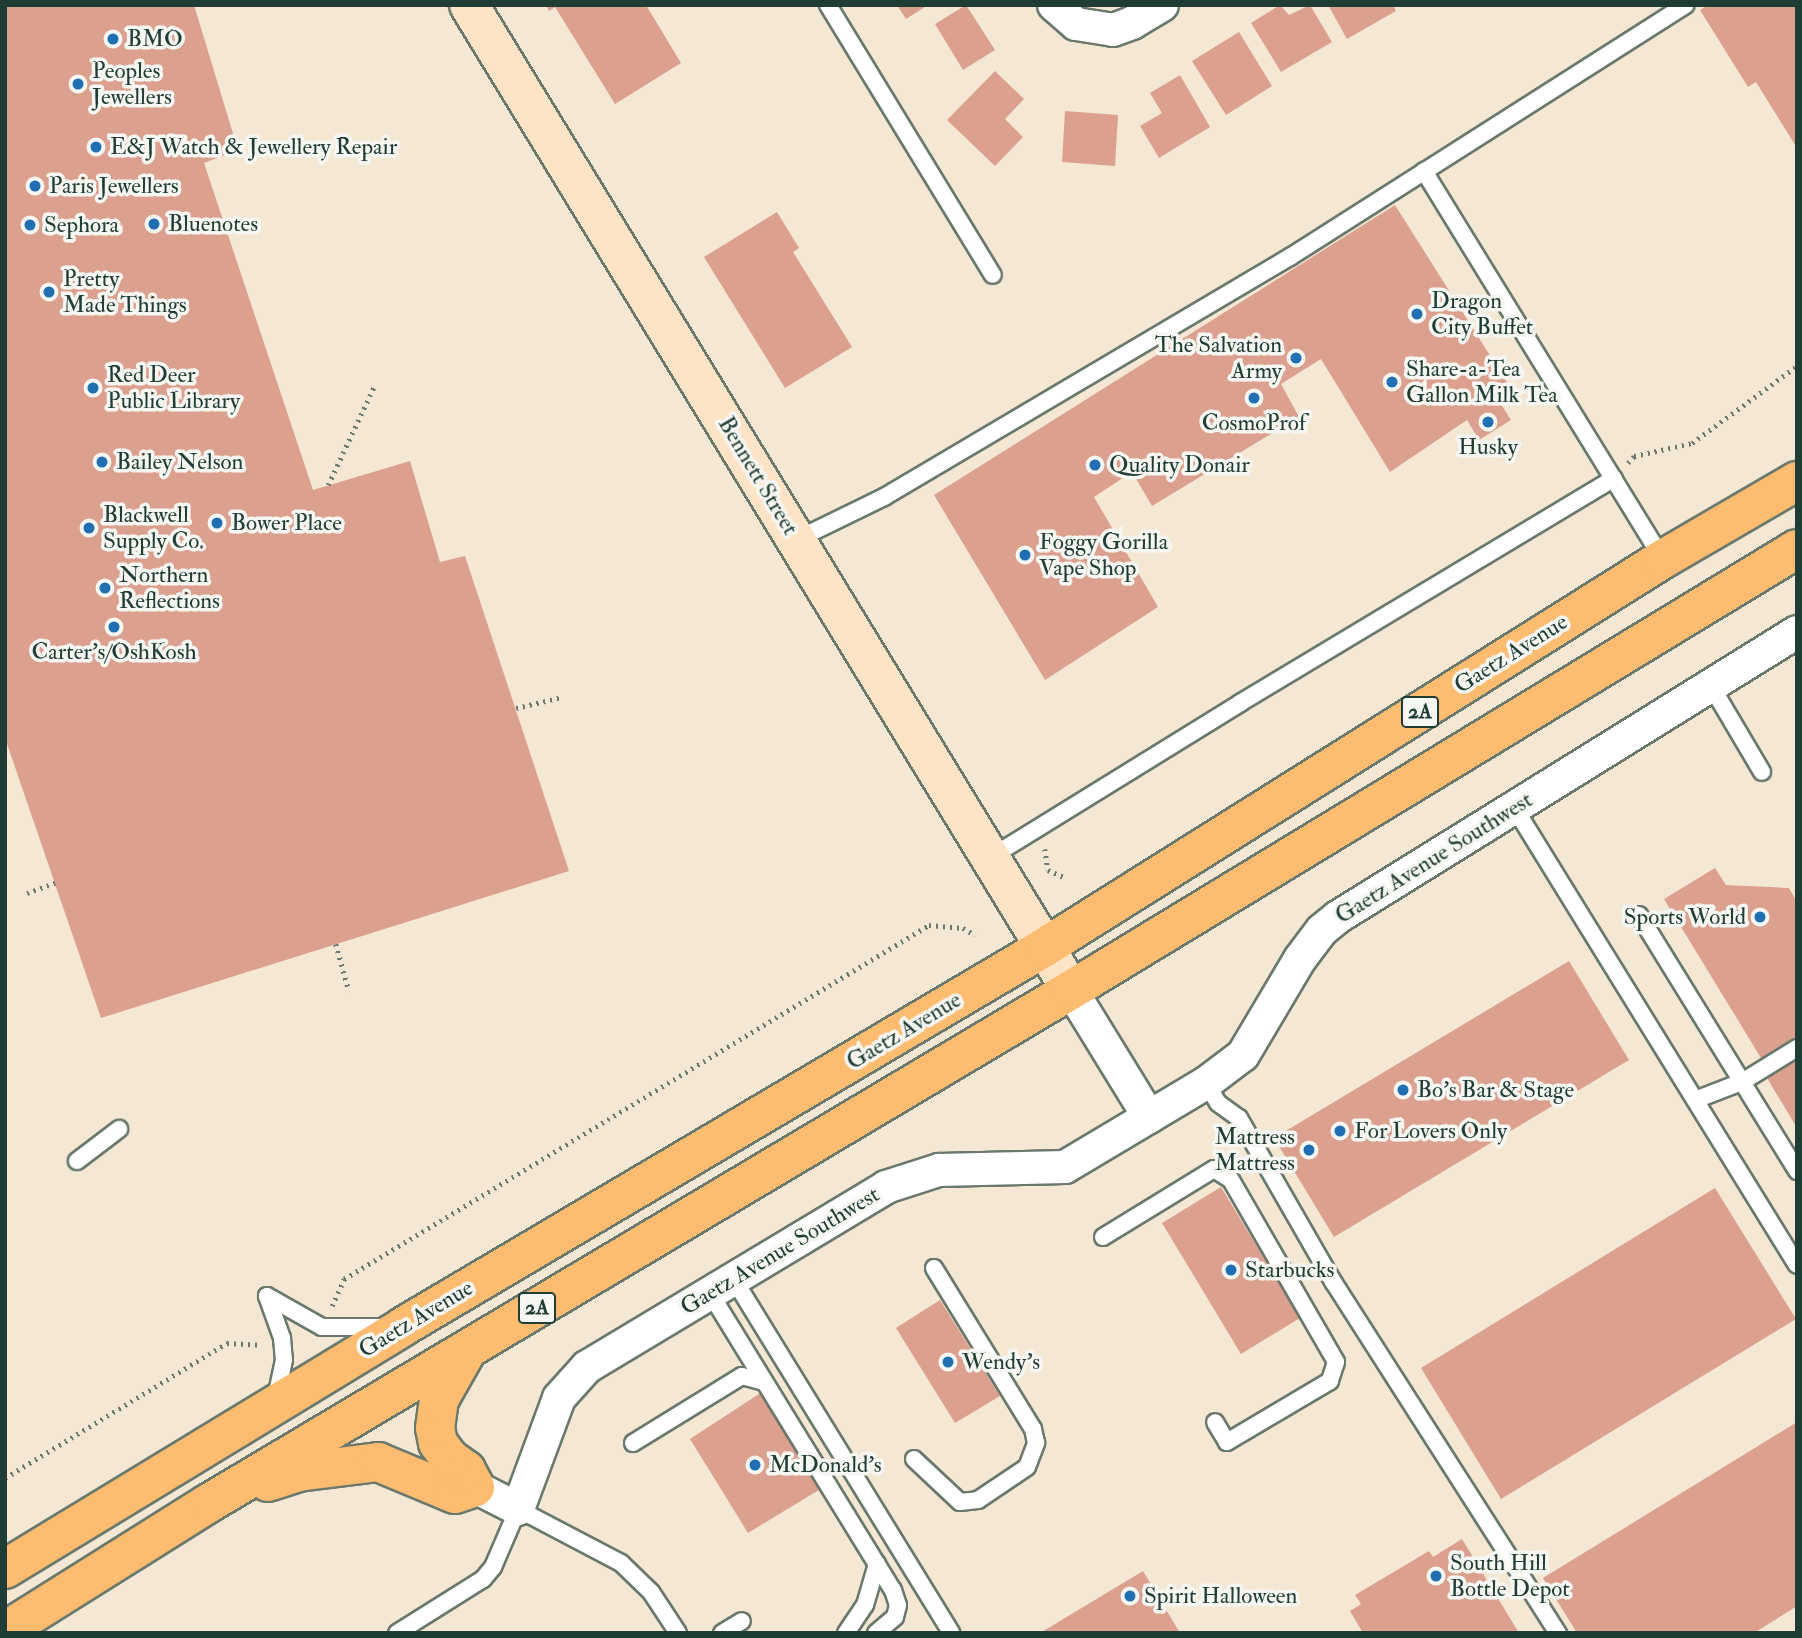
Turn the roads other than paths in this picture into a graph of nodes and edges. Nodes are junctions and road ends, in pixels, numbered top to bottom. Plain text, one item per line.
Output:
1 (469, 5) edge
2 (828, 5) edge
3 (1054, 5) edge
4 (1162, 5) edge
5 (1685, 5) edge
6 (1424, 171) junction
7 (993, 275) dead end
8 (1614, 478) junction
9 (1797, 481) edge
10 (796, 540) junction
11 (1797, 549) edge
12 (1663, 559) junction
13 (1797, 632) edge
14 (1710, 684) junction
15 (1762, 772) dead end
16 (1514, 807) junction
17 (991, 857) junction
18 (1639, 915) dead end
19 (1045, 947) junction
20 (1071, 990) junction
21 (1797, 1048) edge
22 (1742, 1082) junction
23 (1206, 1083) junction
24 (1695, 1100) junction
25 (1149, 1117) junction
26 (119, 1129) dead end
27 (77, 1161) dead end
28 (1797, 1171) edge
29 (1103, 1237) dead end
30 (1797, 1265) edge
31 (934, 1268) dead end
32 (722, 1285) junction
33 (404, 1326) junction
34 (467, 1350) junction
35 (764, 1382) junction
36 (274, 1405) junction
37 (1215, 1422) dead end
38 (633, 1443) dead end
39 (914, 1459) dead end
40 (475, 1487) junction
41 (209, 1503) junction
42 (518, 1508) junction
43 (877, 1564) junction
44 (5, 1569) edge
45 (742, 1621) dead end
46 (5, 1631) edge
47 (397, 1633) edge
48 (678, 1633) edge
49 (722, 1633) edge
50 (846, 1633) edge
51 (876, 1633) edge
52 (951, 1633) edge
53 (1558, 1633) edge

1 - 10 street, Bennett Street
2 - 7 lane
3 - 4 street
5 - 6 lane
6 - 8 lane
6 - 10 lane
8 - 12 lane
8 - 17 lane
9 - 12 main road, Gaetz Avenue / 2A
10 - 17 street, Bennett Street
11 - 20 main road, 2A
12 - 19 main road, Gaetz Avenue / 2A
13 - 14 street, Gaetz Avenue Southwest
14 - 15 lane
14 - 16 street, Gaetz Avenue Southwest
16 - 23 street, Gaetz Avenue Southwest
16 - 24 lane
17 - 19 street, Bennett Street
18 - 22 lane
19 - 20 street, Bennett Street
19 - 33 main road, Gaetz Avenue / 2A
20 - 25 street
20 - 34 main road, 2A
21 - 22 lane
22 - 24 lane
22 - 28 lane
23 - 25 street, Gaetz Avenue Southwest
23 - 53 lane
24 - 30 lane
25 - 32 street, Gaetz Avenue Southwest
26 - 27 lane
29 - 37 lane
31 - 39 lane
32 - 35 lane
32 - 42 street, Gaetz Avenue Southwest
32 - 52 lane
33 - 36 main road, Gaetz Avenue / 2A
33 - 36 lane
34 - 40 main road
34 - 41 main road, 2A
35 - 38 lane
35 - 43 lane
36 - 44 main road, Gaetz Avenue / 2A
40 - 41 main road
40 - 42 street
41 - 46 main road, 2A
42 - 47 lane
42 - 48 lane
43 - 50 lane
43 - 51 lane
45 - 49 lane

